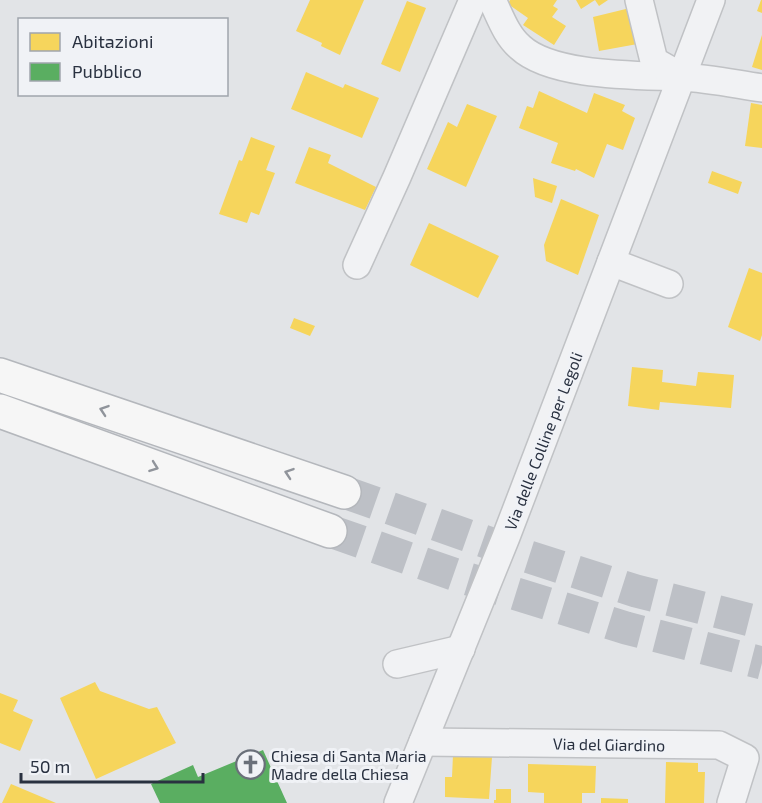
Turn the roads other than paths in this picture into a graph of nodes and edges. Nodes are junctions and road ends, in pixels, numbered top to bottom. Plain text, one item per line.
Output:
1 (473, 0) edge
2 (492, 0) edge
3 (639, 0) edge
4 (711, 0) edge
5 (682, 77) junction
6 (762, 88) edge
7 (611, 262) junction
8 (357, 265) dead end
9 (669, 284) dead end
10 (0, 375) edge
11 (0, 411) edge
12 (344, 492) tunnel mouth
13 (330, 531) tunnel mouth
14 (461, 649) junction
15 (397, 664) dead end
16 (423, 742) junction
17 (398, 803) edge
18 (731, 803) edge

1 - 8 street
2 - 5 street
3 - 5 street
4 - 5 street, Via delle Colline per Legoli
5 - 6 street
5 - 7 street, Via delle Colline per Legoli
7 - 9 street
7 - 14 street, Via delle Colline per Legoli
12 -> 10 highway
11 -> 13 highway
14 - 15 street
14 - 16 street, Via delle Colline per Legoli
16 - 17 street, Via delle Colline per Legoli
16 - 18 street, Via del Giardino

